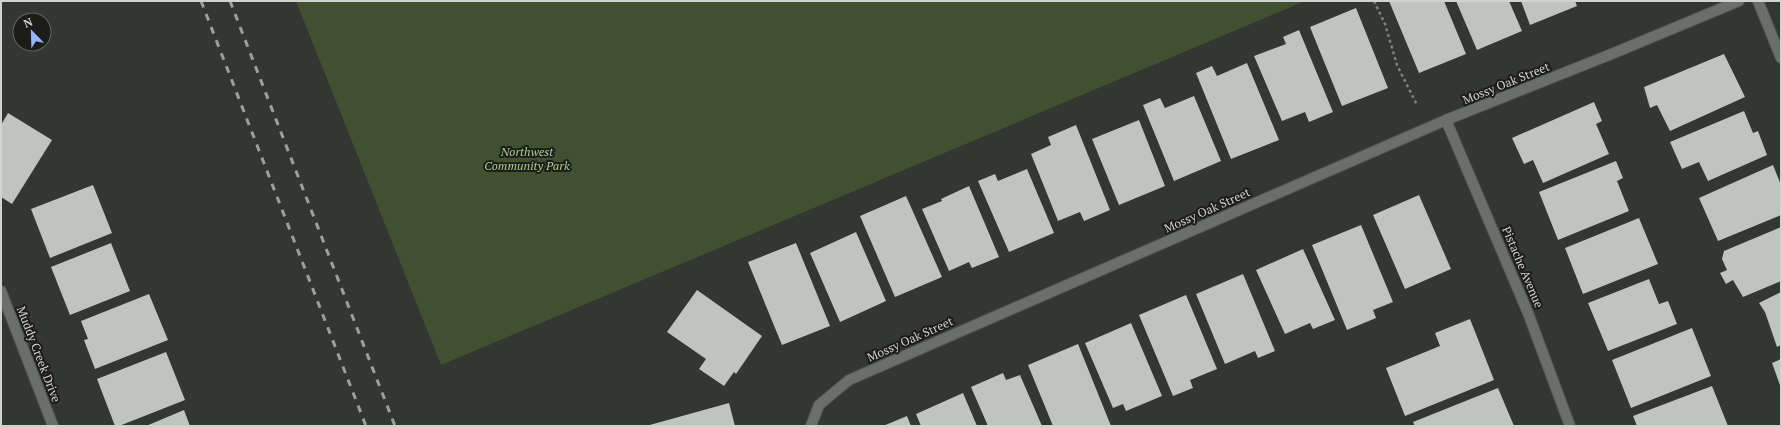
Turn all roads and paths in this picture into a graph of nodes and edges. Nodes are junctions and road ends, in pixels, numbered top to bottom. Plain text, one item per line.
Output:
1 (1374, 1) edge
2 (1739, 1) edge
3 (1758, 1) edge
4 (1781, 58) edge
5 (1417, 105) dead end
6 (1446, 120) junction
7 (1, 291) edge
8 (53, 426) edge
9 (811, 426) edge
10 (1570, 426) edge

1 - 5 path
2 - 6 street, Mossy Oak Street
3 - 4 street
6 - 9 street, Mossy Oak Street
6 - 10 street, Pistache Avenue
7 - 8 street, Muddy Creek Drive

